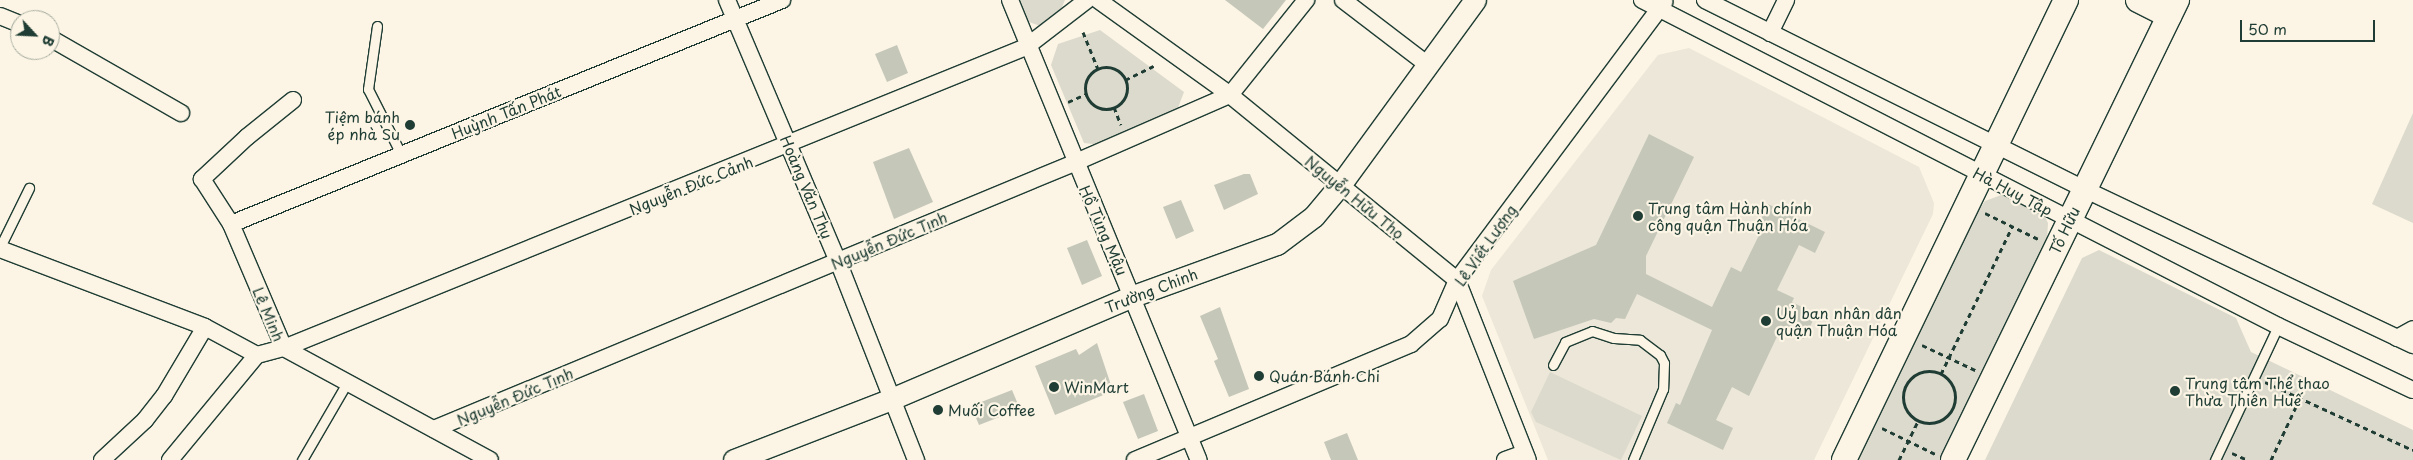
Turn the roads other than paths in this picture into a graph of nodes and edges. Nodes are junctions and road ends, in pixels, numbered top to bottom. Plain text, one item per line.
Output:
1 (727, 0) edge
2 (782, 0) edge
3 (1010, 0) edge
4 (1087, 0) edge
5 (1098, 0) edge
6 (1306, 0) edge
7 (1344, 0) edge
8 (1476, 0) edge
9 (1642, 0) edge
10 (1704, 0) edge
11 (1786, 0) edge
12 (2066, 0) edge
13 (2138, 0) edge
14 (1663, 5) edge
15 (2173, 8) edge
16 (735, 21) junction
17 (377, 26) dead end
18 (1770, 33) junction
19 (60, 44) edge
20 (1026, 47) junction
21 (1428, 65) junction
22 (1230, 94) junction
23 (293, 100) dead end
24 (181, 112) dead end
25 (1997, 145) junction
26 (790, 146) junction
27 (401, 154) junction
28 (1074, 163) junction
29 (1982, 175) junction
30 (1340, 185) junction
31 (29, 188) dead end
32 (2084, 189) junction
33 (2068, 219) junction
34 (231, 224) junction
35 (0, 248) edge
36 (838, 262) junction
37 (1457, 280) junction
38 (1133, 296) junction
39 (2278, 326) junction
40 (205, 327) junction
41 (2413, 330) edge
42 (2397, 338) junction
43 (2413, 346) edge
44 (284, 348) junction
45 (257, 355) junction
46 (1553, 364) dead end
47 (348, 380) junction
48 (2413, 390) edge
49 (889, 400) junction
50 (434, 429) junction
51 (1190, 438) junction
52 (1526, 456) edge
53 (1947, 458) edge
54 (102, 460) edge
55 (170, 460) edge
56 (302, 460) edge
57 (490, 460) edge
58 (734, 460) edge
59 (916, 460) edge
60 (1135, 460) edge
61 (1199, 460) edge
62 (1505, 460) edge
63 (1633, 460) edge
64 (1844, 460) edge
65 (2215, 460) edge

1 - 16 street, Hoàng Văn Thụ
2 - 16 street, Huỳnh Tấn Phát
3 - 20 street, Hồ Tùng Mậu
4 - 20 street, Nguyễn Đức Cảnh
5 - 22 street, Nguyễn Hữu Thọ
6 - 22 street, Nguyễn Đức Tịnh
7 - 21 street
8 - 21 street, Trường Chinh
9 - 14 street, Hà Huy Tập
10 - 18 street
11 - 18 street
12 - 25 main road
13 - 15 main road
14 - 29 street, Hà Huy Tập
14 - 37 street, Lê Viết Lượng
15 - 32 main road, Tố Hữu
16 - 26 street, Hoàng Văn Thụ
16 - 27 street, Huỳnh Tấn Phát
17 - 27 lane
18 - 25 street
19 - 24 street
20 - 26 street, Nguyễn Đức Cảnh
20 - 28 street, Hồ Tùng Mậu
21 - 30 street, Trường Chinh
22 - 28 street, Nguyễn Đức Tịnh
22 - 30 street, Nguyễn Hữu Thọ
23 - 34 street, Lê Minh
25 - 29 main road
25 - 32 street
26 - 36 street, Hoàng Văn Thụ
26 - 44 street, Nguyễn Đức Cảnh
27 - 34 street, Huỳnh Tấn Phát
28 - 36 street, Nguyễn Đức Tịnh
28 - 38 street, Hồ Tùng Mậu
29 - 33 street, Hà Huy Tập
29 - 64 main road
30 - 37 street, Nguyễn Hữu Thọ
30 - 38 street, Trường Chinh
31 - 35 lane
32 - 33 main road, Tố Hữu
32 - 42 street
33 - 39 street, Hà Huy Tập
33 - 53 main road, Tố Hữu
34 - 44 street, Lê Minh
35 - 40 street
36 - 49 street, Hoàng Văn Thụ
36 - 50 street, Nguyễn Đức Tịnh
37 - 51 street, Lê Viết Lượng
37 - 52 street, Nguyễn Hữu Thọ
38 - 49 street, Trường Chinh
38 - 51 street, Hồ Tùng Mậu
39 - 48 street, Hà Huy Tập
39 - 65 lane
40 - 45 street
40 - 54 street
41 - 42 street
42 - 43 street
44 - 45 street, Nguyễn Đức Cảnh
44 - 47 street, Lê Minh
45 - 55 street
46 - 63 lane
47 - 50 street, Lê Minh
47 - 56 lane
49 - 58 street, Trường Chinh
49 - 59 street, Hoàng Văn Thụ
50 - 57 street, Lê Minh
51 - 60 street, Lê Viết Lượng
51 - 61 street, Hồ Tùng Mậu
52 - 62 street

